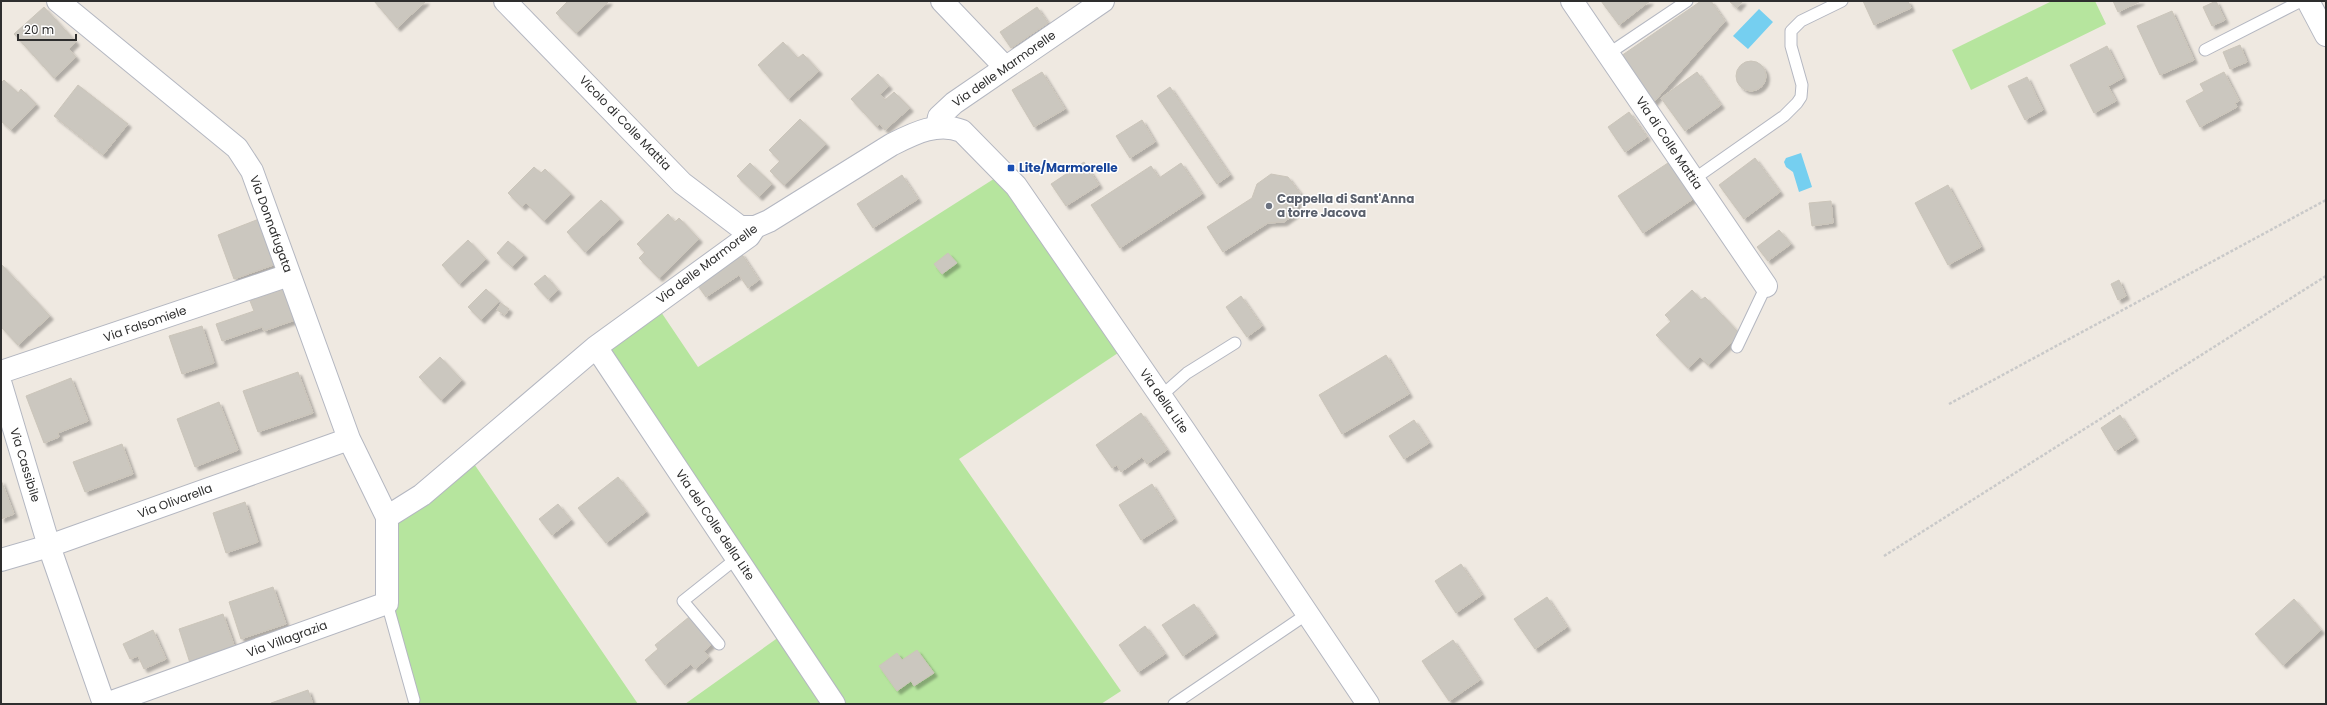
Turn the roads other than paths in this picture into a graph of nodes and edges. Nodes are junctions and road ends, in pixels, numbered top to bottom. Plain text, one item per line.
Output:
1 (58, 1) edge
2 (505, 1) edge
3 (942, 1) edge
4 (1103, 1) edge
5 (1572, 1) edge
6 (1687, 1) edge
7 (1842, 1) edge
8 (2301, 1) edge
9 (2308, 1) edge
10 (2326, 35) edge
11 (2206, 50) dead end
12 (1608, 54) junction
13 (1005, 67) junction
14 (936, 127) junction
15 (1694, 179) junction
16 (755, 227) junction
17 (289, 275) junction
18 (1766, 286) joint
19 (1236, 344) dead end
20 (596, 346) junction
21 (1737, 347) dead end
22 (1, 372) edge
23 (1, 385) edge
24 (1161, 396) junction
25 (349, 439) junction
26 (387, 516) junction
27 (49, 546) junction
28 (736, 558) junction
29 (1, 560) edge
30 (387, 603) junction
31 (1307, 614) junction
32 (719, 644) dead end
33 (414, 700) dead end
34 (105, 704) edge
35 (834, 704) edge
36 (1174, 704) edge
37 (1368, 704) edge

1 - 17 street, Via Donnafugata
2 - 16 street, Vicolo di Colle Mattia
3 - 13 street
4 - 13 street, Via delle Marmorelle
5 - 12 street, Via di Colle Mattia
6 - 12 lane
7 - 15 lane
8 - 11 lane
9 - 10 street
12 - 15 street, Via di Colle Mattia
13 - 14 street, Via delle Marmorelle
14 - 16 street, Via delle Marmorelle
14 - 24 street, Via della Lite
15 - 18 street, Via di Colle Mattia
16 - 20 street, Via delle Marmorelle
17 - 22 street, Via Falsomiele
17 - 25 street, Via Donnafugata
18 - 21 lane
19 - 24 lane
20 - 26 street, Via delle Marmorelle
20 - 28 street, Via del Colle della Lite
23 - 27 street, Via Cassibile
24 - 31 street, Via della Lite
25 - 26 street, Via Donnafugata
25 - 27 street, Via Olivarella
26 - 30 street
27 - 29 street, Via Olivarella
27 - 34 street, Via Villagrazia
28 - 32 lane
28 - 35 street, Via del Colle della Lite
30 - 33 lane
30 - 34 street, Via Villagrazia
31 - 36 lane
31 - 37 street, Via della Lite

